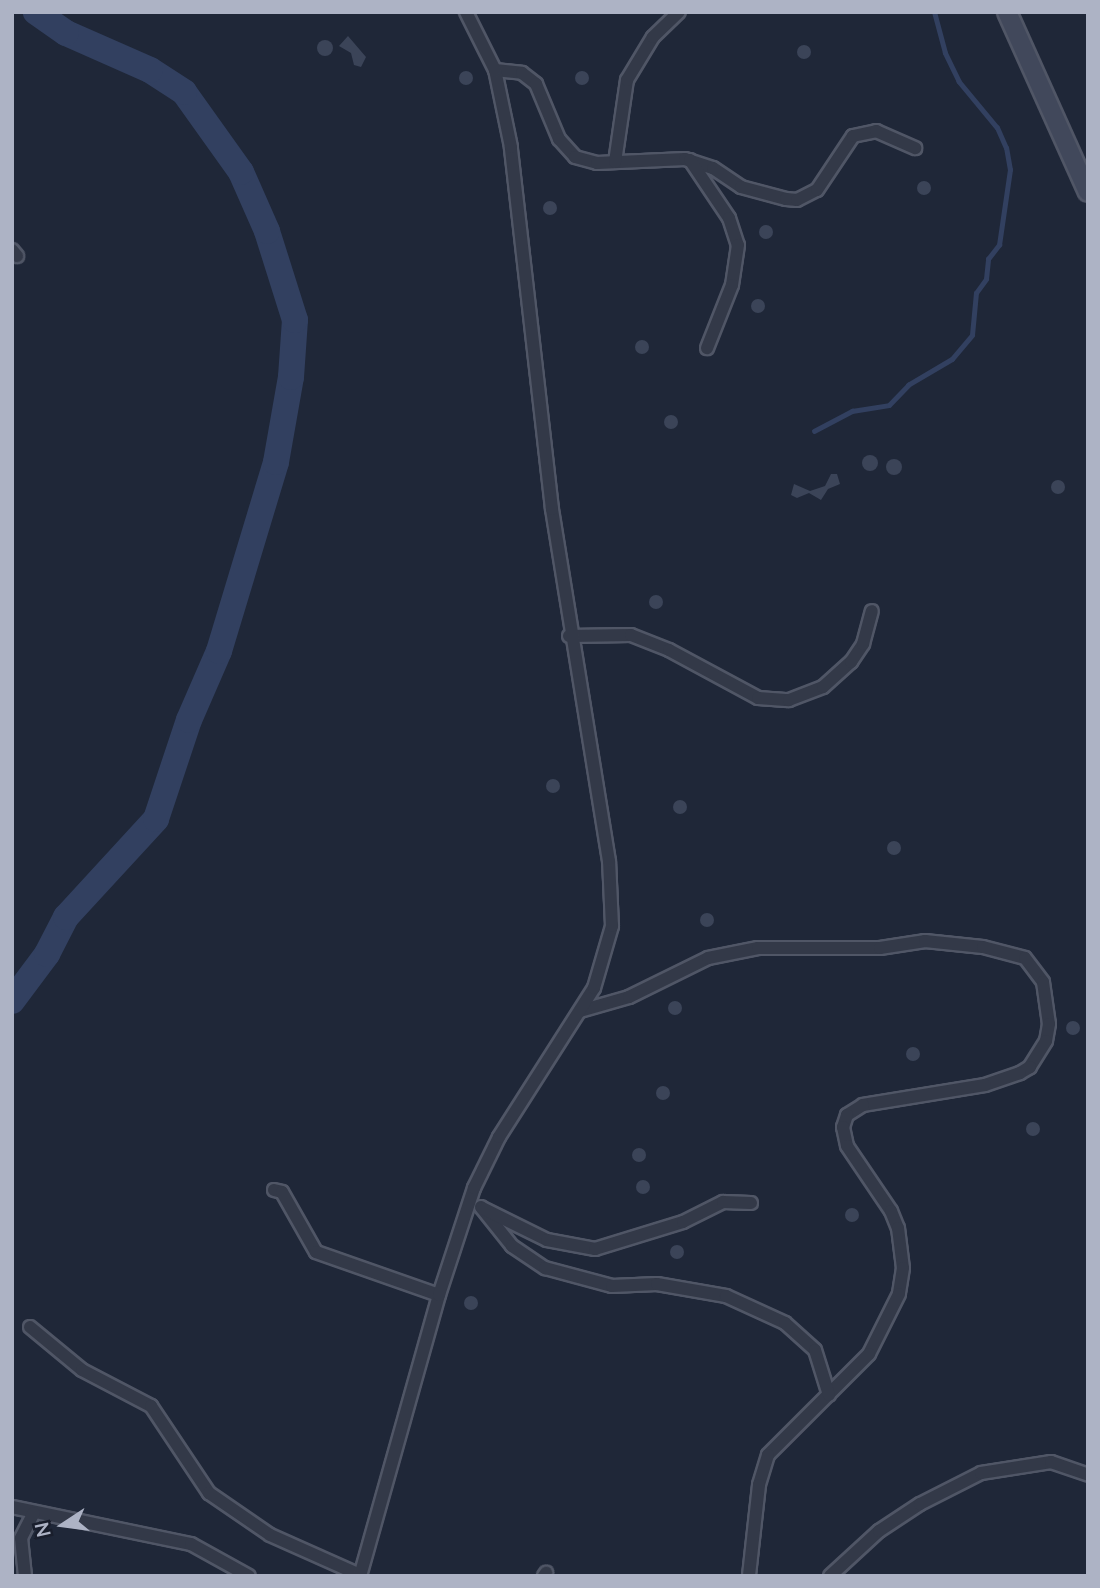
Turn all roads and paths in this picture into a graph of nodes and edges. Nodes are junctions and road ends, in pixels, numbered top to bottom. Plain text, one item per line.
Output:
1 (466, 12) edge
2 (679, 12) edge
3 (1007, 12) edge
4 (495, 70) junction
5 (915, 148) dead end
6 (690, 160) junction
7 (615, 162) junction
8 (1088, 192) edge
9 (707, 348) dead end
10 (872, 611) dead end
11 (569, 636) junction
12 (580, 1011) junction
13 (274, 1190) dead end
14 (751, 1203) dead end
15 (475, 1206) junction
16 (439, 1295) junction
17 (30, 1326) dead end
18 (829, 1395) junction
19 (1088, 1475) edge
20 (12, 1507) edge
21 (34, 1513) junction
22 (360, 1575) edge
23 (25, 1576) edge
24 (249, 1576) edge
25 (749, 1576) edge
26 (830, 1576) edge

1 - 4 street
2 - 7 street
3 - 8 main road
4 - 7 street
4 - 11 street
5 - 6 street
6 - 7 street
6 - 9 street
10 - 11 street
11 - 12 street
12 - 15 street
12 - 18 street
13 - 16 street
14 - 15 street
15 - 16 street
15 - 18 street
16 - 22 street
17 - 22 street
18 - 25 street
19 - 26 street
20 - 21 street
21 - 23 street
21 - 24 street

